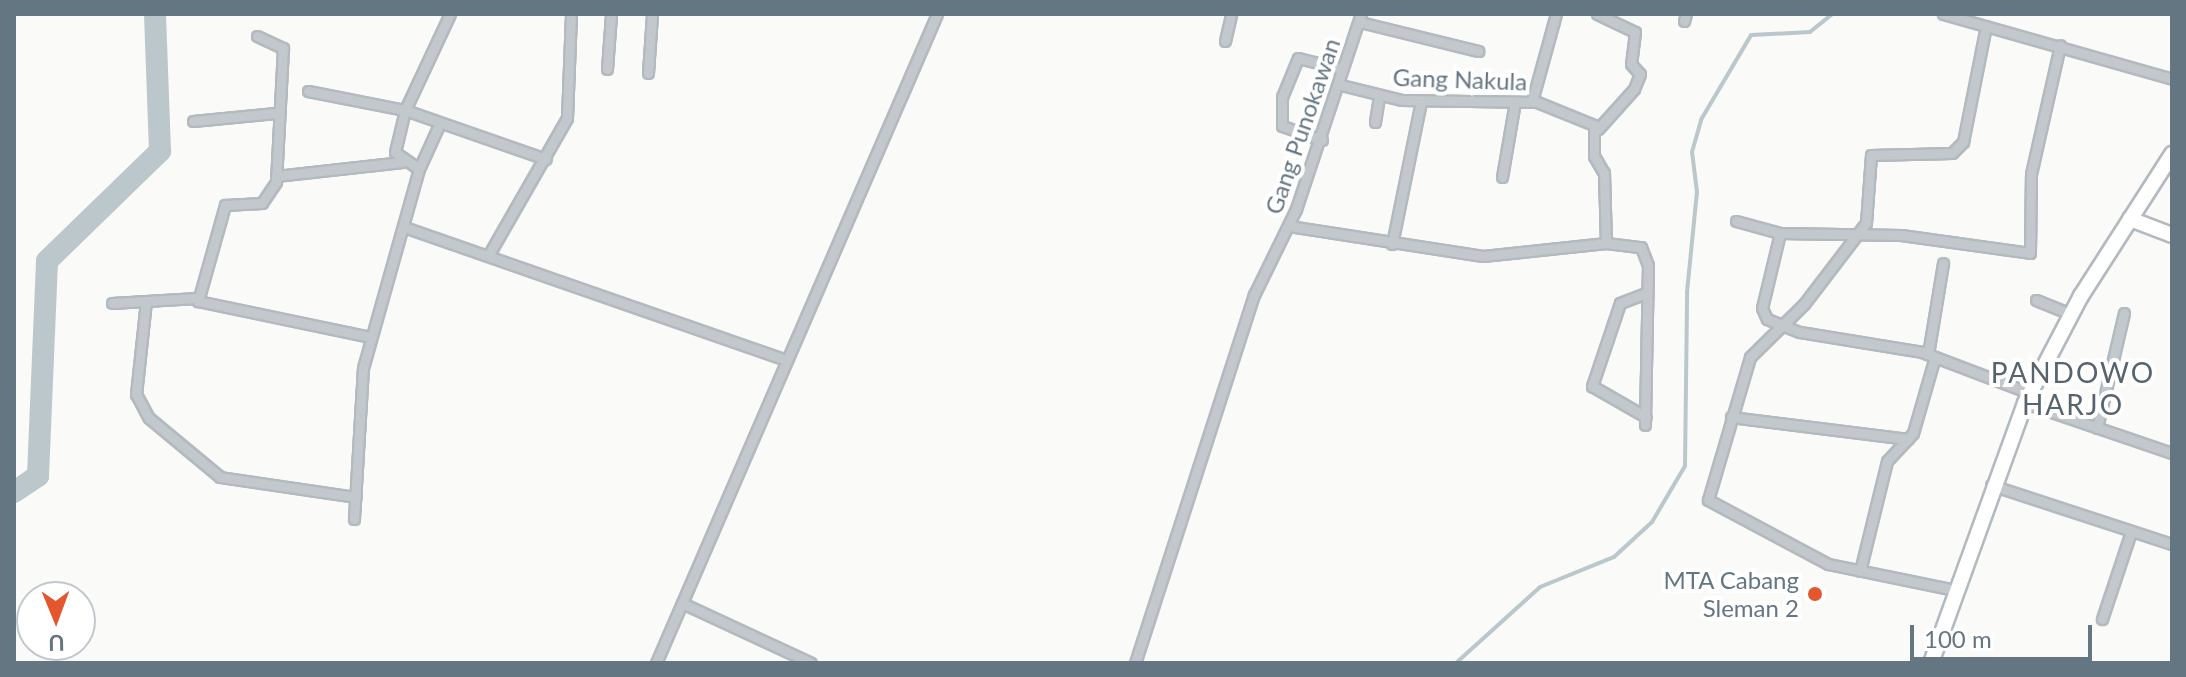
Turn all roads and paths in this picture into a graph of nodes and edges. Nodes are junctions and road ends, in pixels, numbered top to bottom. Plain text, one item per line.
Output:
1 (450, 14) edge
2 (571, 14) edge
3 (611, 14) edge
4 (652, 14) edge
5 (937, 14) edge
6 (1231, 14) edge
7 (1597, 14) edge
8 (1943, 14) edge
9 (1552, 15) edge
10 (1360, 18) edge
11 (1986, 26) junction
12 (257, 36) dead end
13 (1225, 41) dead end
14 (2060, 45) junction
15 (1478, 51) dead end
16 (607, 69) dead end
17 (1342, 69) junction
18 (648, 73) dead end
19 (2170, 77) edge
20 (1341, 85) junction
21 (308, 91) dead end
22 (1379, 96) junction
23 (1421, 101) junction
24 (1532, 101) junction
25 (1515, 102) junction
26 (405, 110) junction
27 (276, 113) junction
28 (193, 121) dead end
29 (1375, 122) dead end
30 (439, 125) junction
31 (1598, 129) junction
32 (1322, 140) junction
33 (2172, 154) edge
34 (546, 159) junction
35 (402, 162) junction
36 (419, 169) junction
37 (276, 176) junction
38 (1502, 177) dead end
39 (2130, 219) junction
40 (1736, 221) dead end
41 (1289, 226) junction
42 (404, 227) junction
43 (1780, 233) junction
44 (1858, 233) junction
45 (2172, 235) edge
46 (1606, 243) junction
47 (1392, 244) junction
48 (488, 256) junction
49 (1943, 263) dead end
50 (1646, 293) junction
51 (197, 298) junction
52 (2036, 300) dead end
53 (146, 301) junction
54 (112, 303) dead end
55 (2124, 313) dead end
56 (2071, 314) junction
57 (1776, 324) junction
58 (371, 337) junction
59 (1931, 355) junction
60 (786, 360) junction
61 (2028, 398) junction
62 (1731, 417) junction
63 (2097, 428) junction
64 (1908, 439) junction
65 (2172, 453) edge
66 (1991, 485) junction
67 (356, 497) junction
68 (354, 519) dead end
69 (2131, 532) junction
70 (2172, 544) edge
71 (1860, 571) junction
72 (1955, 590) junction
73 (682, 603) junction
74 (2102, 619) dead end
75 (656, 663) edge
76 (811, 663) edge
77 (1135, 663) edge
78 (1931, 663) edge

1 - 26 street
2 - 34 street
3 - 16 street
4 - 18 street
5 - 60 street
6 - 13 street
7 - 31 street
8 - 11 street
9 - 24 street
10 - 15 street
10 - 17 street, Gang Punokawan
11 - 14 street
11 - 44 street
12 - 27 street
14 - 19 street
14 - 44 street
17 - 20 street, Gang Punokawan
17 - 32 street
20 - 22 street, Gang Nakula
20 - 32 street, Gang Punokawan
21 - 26 street
22 - 23 street, Gang Nakula
22 - 29 street
23 - 25 street, Gang Nakula
23 - 47 street
24 - 25 street, Gang Nakula
24 - 31 street, Gang Nakula
25 - 38 street
26 - 30 street
26 - 35 street
27 - 28 street
27 - 37 street
30 - 34 street
30 - 36 street
31 - 46 street
32 - 41 street, Gang Punokawan
33 - 39 main road
34 - 48 street
35 - 36 street
35 - 37 street
36 - 42 street
37 - 51 street
39 - 45 main road
39 - 56 main road
40 - 43 street
41 - 47 street
41 - 77 street, Gang Punokawan
42 - 48 street
42 - 58 street
43 - 44 street
43 - 57 street
44 - 57 street
46 - 47 street
46 - 50 street
48 - 60 street
49 - 59 street
50 - 50 street
51 - 53 street
51 - 58 street
52 - 56 street
53 - 54 street
53 - 67 street
55 - 63 street
56 - 61 main road
57 - 59 street
57 - 62 street
58 - 67 street
59 - 61 street
59 - 64 street
60 - 73 street
61 - 63 street
61 - 66 main road
62 - 64 street
62 - 71 street
63 - 65 street
64 - 71 street
66 - 69 street
66 - 72 main road
67 - 68 street
69 - 70 street
69 - 74 street
71 - 72 street
72 - 78 main road
73 - 75 street
73 - 76 street

